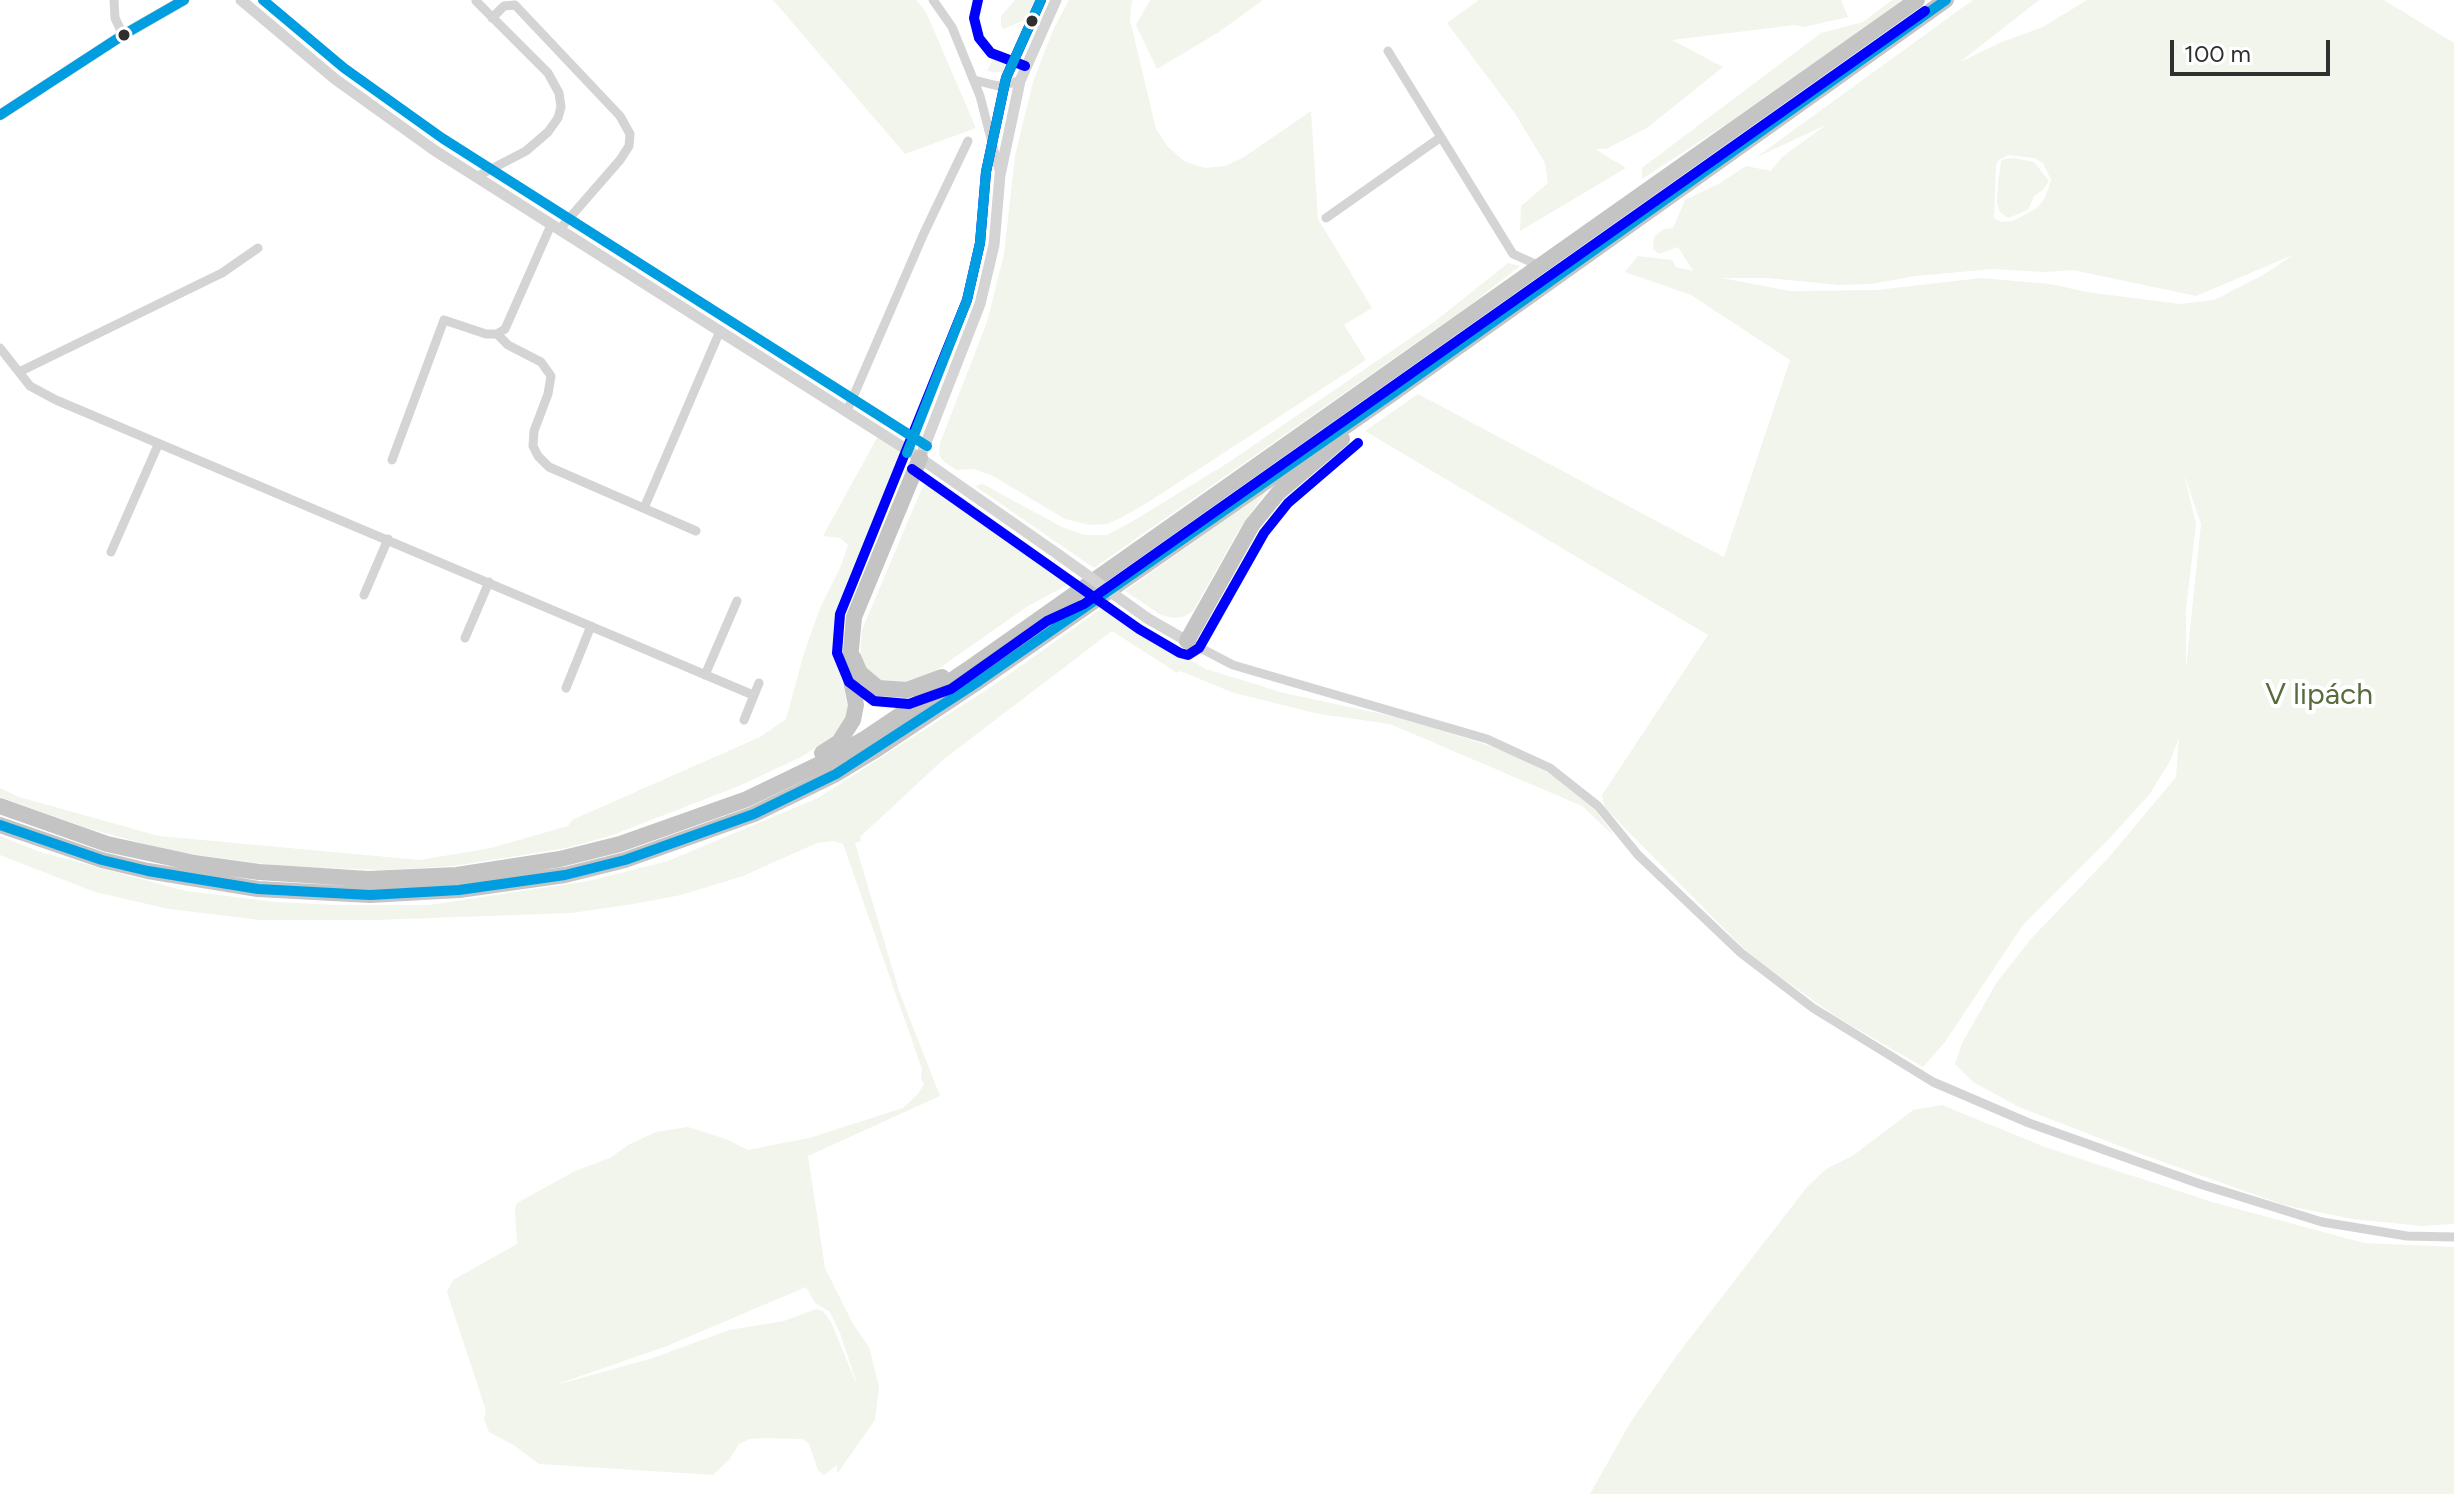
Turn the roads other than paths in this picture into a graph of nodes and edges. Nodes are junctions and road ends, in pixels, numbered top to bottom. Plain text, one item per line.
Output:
1 (114, 0) edge
2 (184, 0) edge
3 (241, 0) edge
4 (933, 0) edge
5 (1056, 0) edge
6 (1917, 0) edge
7 (1946, 0) edge
8 (476, 1) edge
9 (492, 18) junction
10 (123, 35) junction
11 (1388, 51) dead end
12 (974, 80) junction
13 (1020, 81) junction
14 (0, 115) edge
15 (1441, 137) junction
16 (968, 141) dead end
17 (1000, 175) junction
18 (476, 177) junction
19 (1326, 218) dead end
20 (555, 228) junction
21 (258, 248) dead end
22 (1540, 266) junction
23 (720, 331) junction
24 (497, 334) junction
25 (0, 348) edge
26 (19, 372) junction
27 (1392, 394) junction
28 (847, 411) junction
29 (158, 445) junction
30 (920, 458) junction
31 (392, 460) dead end
32 (644, 508) junction
33 (696, 531) dead end
34 (388, 539) junction
35 (111, 552) dead end
36 (489, 582) junction
37 (1076, 593) junction
38 (364, 595) dead end
39 (737, 601) dead end
40 (591, 626) junction
41 (465, 638) dead end
42 (1187, 641) junction
43 (850, 648) junction
44 (705, 675) junction
45 (759, 683) dead end
46 (566, 688) dead end
47 (753, 695) junction
48 (744, 720) dead end
49 (0, 806) edge
50 (0, 825) edge
51 (620, 844) junction
52 (2454, 1237) edge

1 - 10 street
2 - 10 street
3 - 18 street
4 - 12 street
5 - 13 street
6 - 22 highway
7 - 27 highway
8 - 9 street
9 - 18 street
9 - 20 street
10 - 14 street
11 - 15 street
12 - 13 street
12 - 17 street
13 - 17 street
15 - 19 street
15 - 22 street
16 - 28 street
17 - 30 street
18 - 20 street
20 - 23 street
20 - 24 street
21 - 26 street
22 - 37 highway
23 - 28 street
23 - 32 street
24 - 31 street
24 - 32 street
25 - 26 street
26 - 29 street
27 - 42 highway
27 - 50 highway
28 - 30 street
29 - 34 street
29 - 35 street
30 - 42 street, bridge
30 - 43 highway
32 - 33 street
34 - 36 street
34 - 38 street
36 - 40 street
36 - 41 street
37 - 43 highway
37 - 51 highway
39 - 44 street
40 - 44 street
40 - 46 street
42 - 52 street
43 - 51 highway
44 - 47 street
45 - 47 street
47 - 48 street
49 - 51 highway

